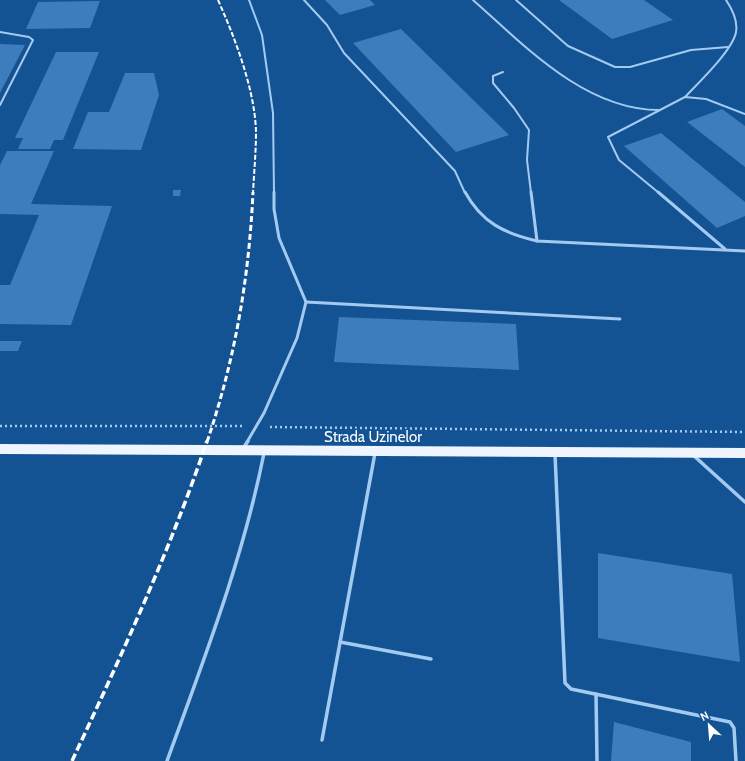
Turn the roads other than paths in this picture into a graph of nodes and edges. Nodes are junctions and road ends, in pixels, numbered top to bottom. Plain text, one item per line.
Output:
1 (250, 0) edge
2 (304, 0) edge
3 (473, 0) edge
4 (516, 0) edge
5 (726, 0) edge
6 (0, 32) edge
7 (728, 47) junction
8 (503, 72) dead end
9 (685, 97) junction
10 (0, 105) edge
11 (659, 110) junction
12 (745, 114) edge
13 (537, 241) junction
14 (725, 250) junction
15 (745, 251) edge
16 (306, 302) junction
17 (620, 319) dead end
18 (0, 449) edge
19 (242, 451) junction
20 (264, 451) junction
21 (375, 452) junction
22 (555, 453) junction
23 (745, 453) edge
24 (691, 454) junction
25 (745, 502) edge
26 (340, 642) junction
27 (431, 660) dead end
28 (596, 694) junction
29 (322, 740) dead end
30 (167, 761) edge
31 (597, 761) edge
32 (736, 761) edge

1 - 16 lane
2 - 13 lane
3 - 11 lane
4 - 7 lane
5 - 7 lane
6 - 10 lane
7 - 9 lane
8 - 13 lane
9 - 11 lane
9 - 12 lane
11 - 14 lane
13 - 14 lane
14 - 15 lane
16 - 17 lane
16 - 19 lane
18 - 19 main road, Strada Uzinelor
19 - 20 main road, Strada Uzinelor
20 - 21 main road, Strada Uzinelor
20 - 30 lane
21 - 22 main road, Strada Uzinelor
21 - 26 lane
22 - 24 main road, Strada Uzinelor
22 - 28 lane
23 - 24 main road, Strada Uzinelor
24 - 25 lane
26 - 27 lane
26 - 29 lane
28 - 31 lane
28 - 32 lane

